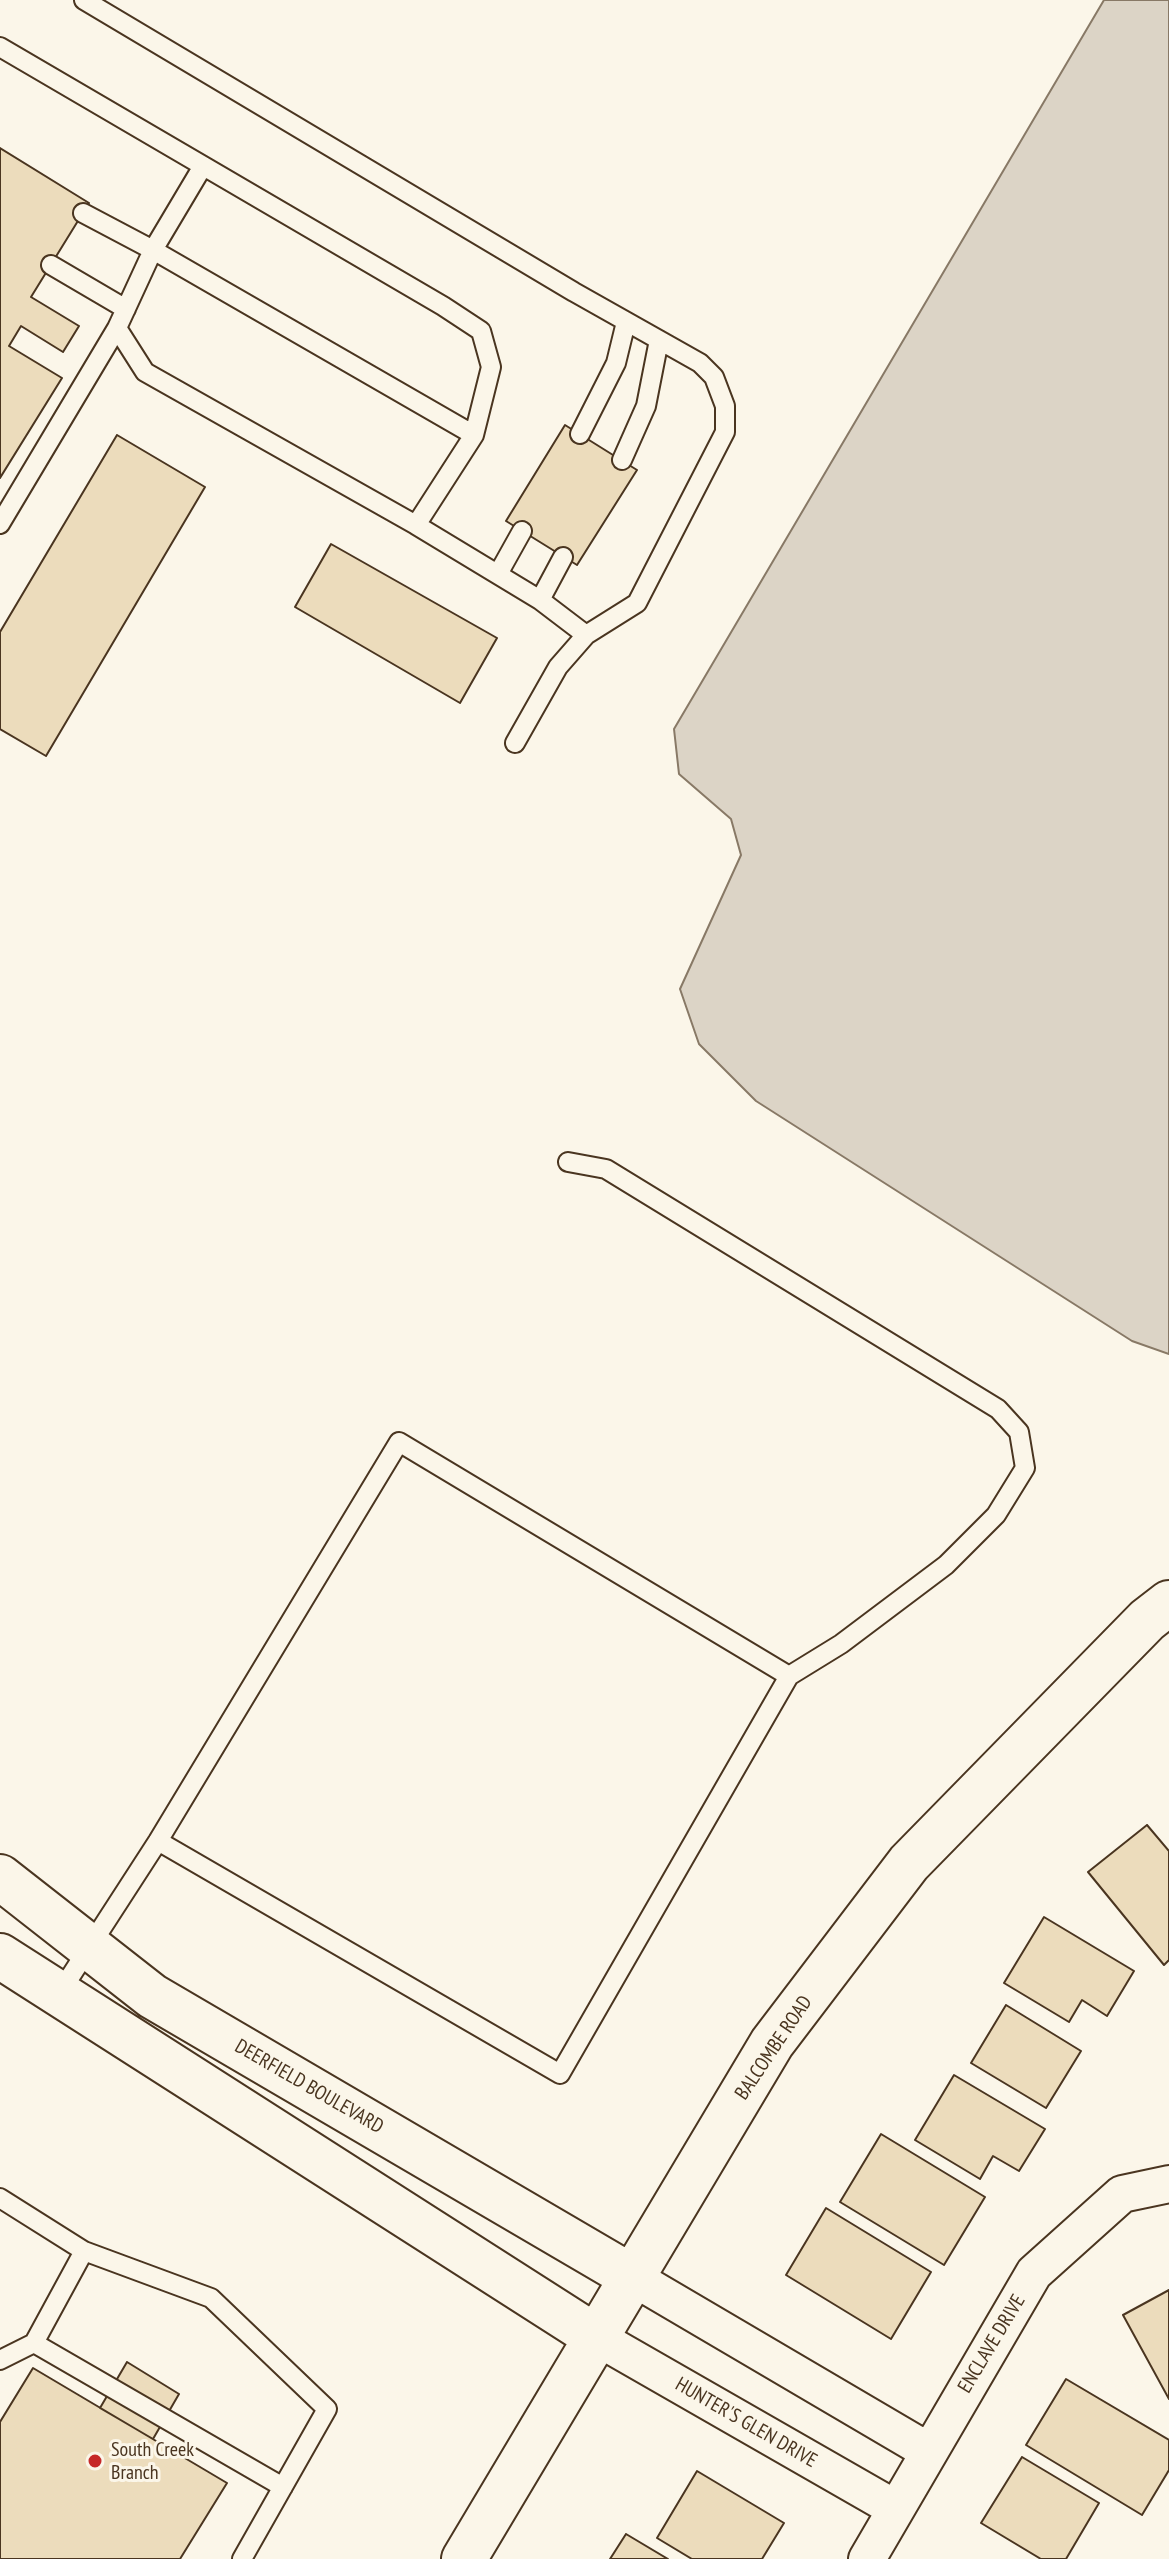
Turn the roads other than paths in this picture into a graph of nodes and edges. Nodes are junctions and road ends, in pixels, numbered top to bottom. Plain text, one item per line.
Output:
1 (84, 0) edge
2 (0, 47) edge
3 (203, 166) junction
4 (83, 213) dead end
5 (153, 250) junction
6 (51, 265) dead end
7 (126, 309) junction
8 (626, 322) junction
9 (117, 328) junction
10 (659, 340) junction
11 (580, 434) dead end
12 (474, 435) junction
13 (622, 460) dead end
14 (0, 524) edge
15 (416, 525) junction
16 (522, 531) dead end
17 (563, 557) dead end
18 (498, 574) junction
19 (540, 600) junction
20 (586, 635) junction
21 (515, 743) dead end
22 (568, 1162) dead end
23 (1169, 1603) edge
24 (789, 1676) junction
25 (158, 1841) junction
26 (0, 1877) edge
27 (89, 1946) junction
28 (0, 1956) edge
29 (59, 1994) junction
30 (1169, 2184) edge
31 (0, 2198) edge
32 (84, 2251) junction
33 (632, 2277) junction
34 (596, 2337) junction
35 (34, 2343) junction
36 (0, 2360) edge
37 (928, 2451) junction
38 (283, 2487) junction
39 (896, 2509) junction
40 (242, 2559) edge
41 (464, 2559) edge
42 (867, 2559) edge

1 - 8 lane
2 - 3 lane
3 - 5 lane
3 - 12 lane
4 - 5 lane
5 - 7 lane
5 - 12 lane
6 - 7 lane
7 - 9 lane
8 - 10 lane
8 - 11 lane
9 - 14 lane
9 - 15 lane
10 - 13 lane
10 - 20 lane
12 - 15 lane
15 - 18 lane
16 - 18 lane
17 - 19 lane
18 - 19 lane
19 - 20 lane
20 - 21 lane
22 - 24 lane
23 - 33 street, BALCOMBE ROAD
24 - 25 lane
24 - 25 lane
25 - 27 lane
26 - 27 street, DEERFIELD BOULEVARD
27 - 29 lane
27 - 33 street, DEERFIELD BOULEVARD
28 - 29 street
29 - 34 street
30 - 37 street, ENCLAVE DRIVE
31 - 32 lane
32 - 35 lane
32 - 38 lane
33 - 34 street, BALCOMBE ROAD
33 - 37 street
34 - 39 street, HUNTER'S GLEN DRIVE
34 - 41 street, BALCOMBE ROAD
35 - 36 lane
35 - 38 lane
37 - 39 street, ENCLAVE DRIVE
38 - 40 lane
39 - 42 street, ENCLAVE DRIVE

